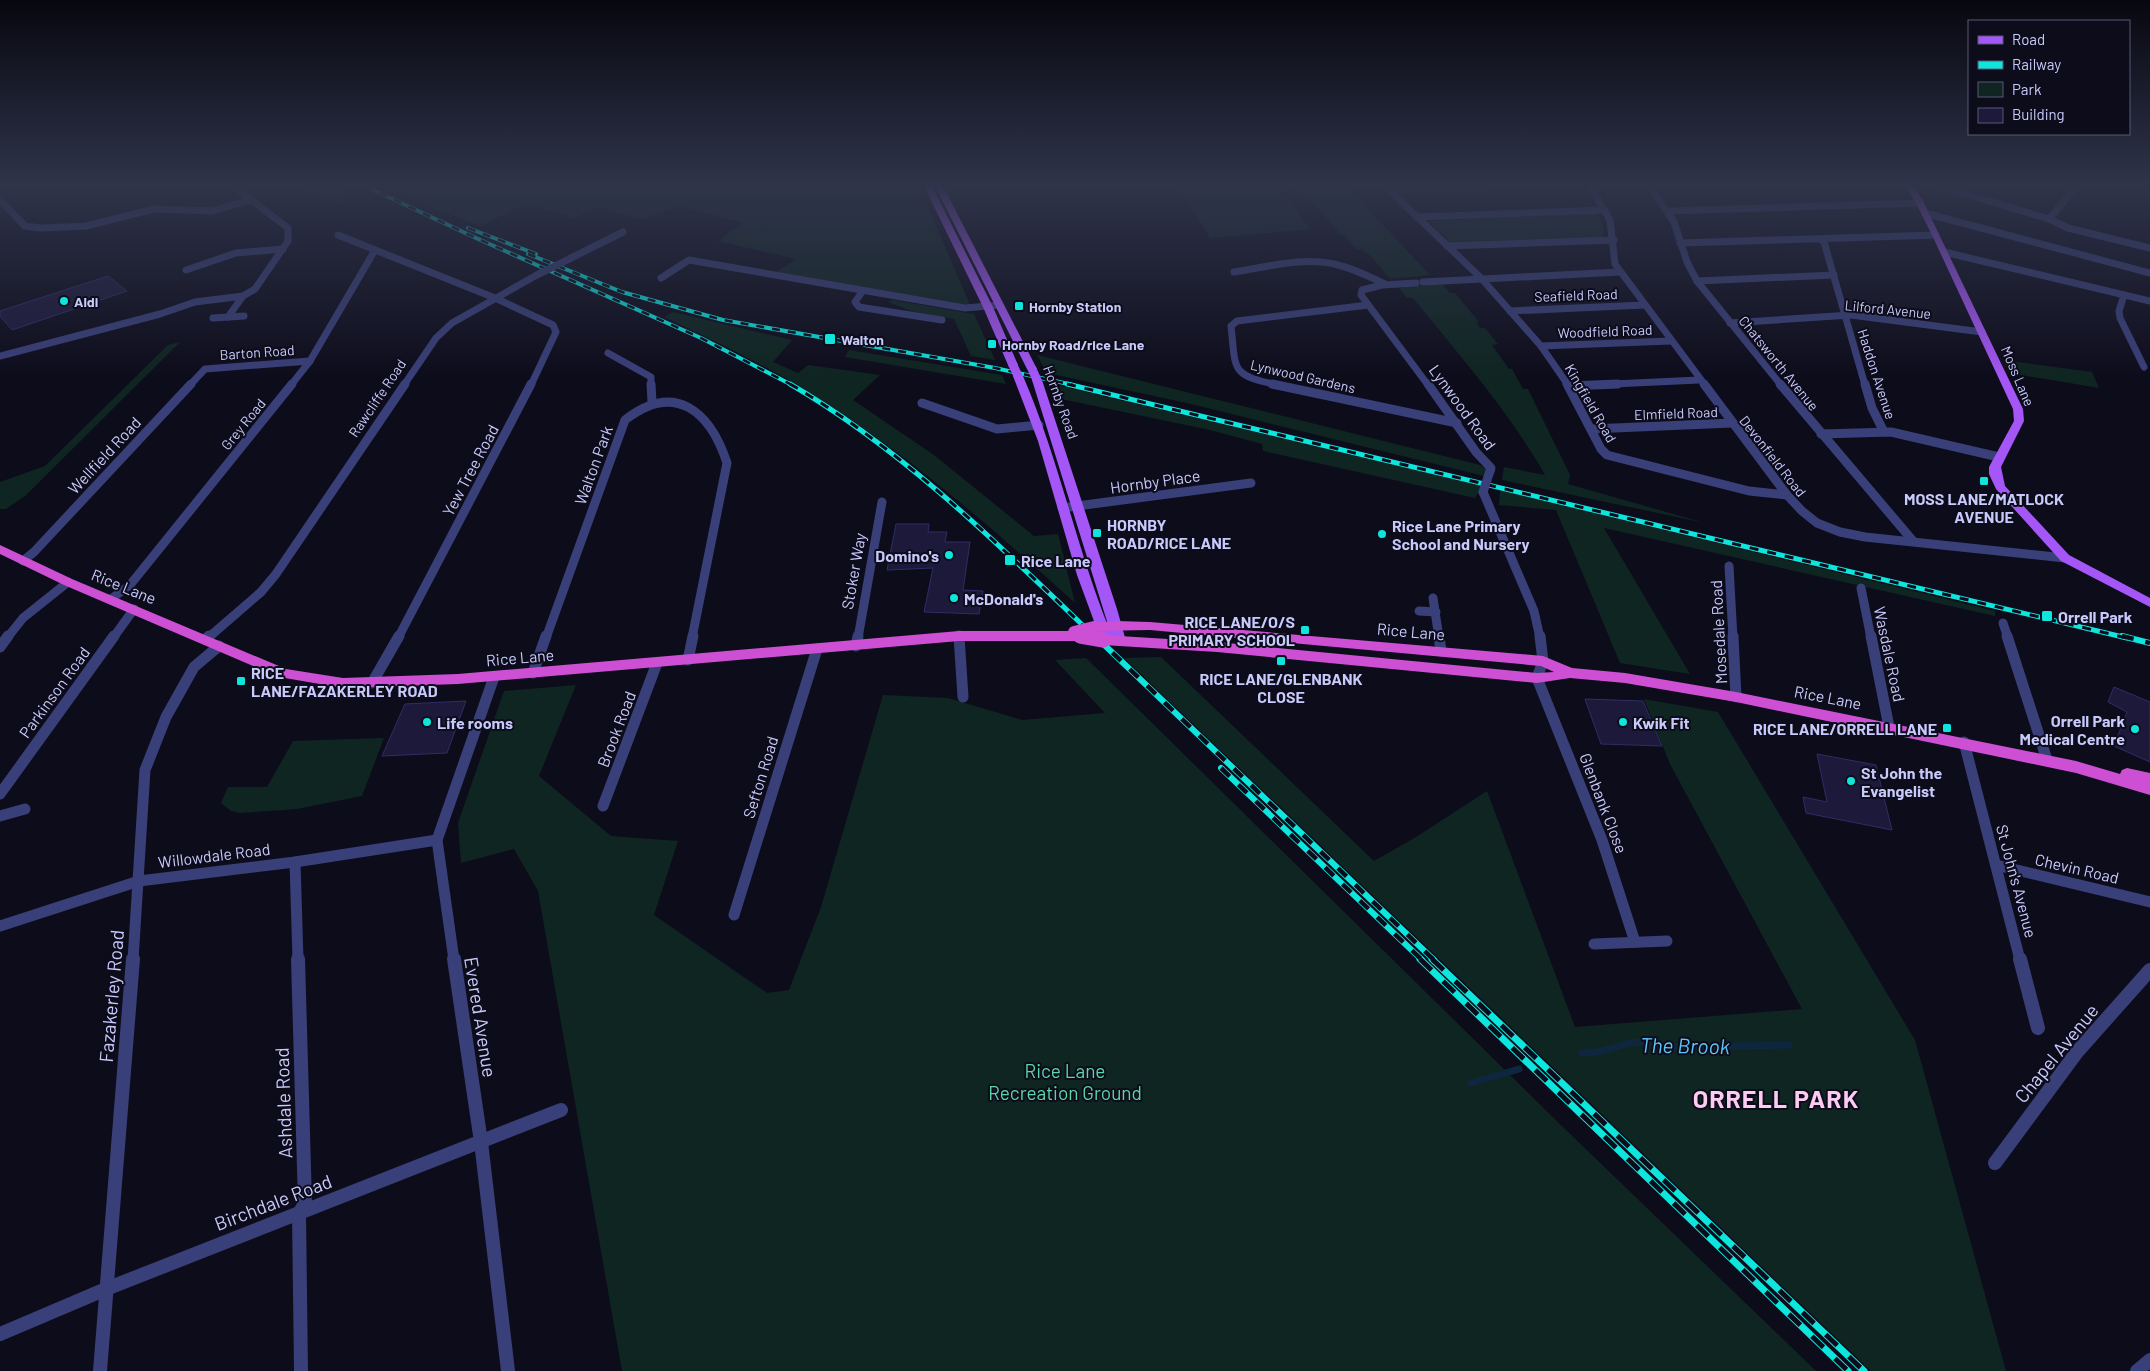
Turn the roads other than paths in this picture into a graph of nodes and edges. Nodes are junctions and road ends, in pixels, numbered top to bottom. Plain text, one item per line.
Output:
1 (271, 250) edge
2 (282, 250) edge
3 (375, 250) joint
4 (588, 250) edge
5 (960, 250) edge
6 (972, 250) edge
7 (1451, 250) edge
8 (1614, 250) edge
9 (1683, 250) edge
10 (1826, 250) edge
11 (2069, 250) edge
12 (1944, 252) joint
13 (186, 270) dead end
14 (1234, 272) dead end
15 (1620, 272) junction
16 (2150, 273) edge
17 (1834, 275) junction
18 (660, 278) dead end
19 (1481, 278) junction
20 (1697, 281) junction
21 (1385, 284) junction
22 (862, 292) junction
23 (2124, 295) junction
24 (243, 296) junction
25 (495, 298) junction
26 (2150, 301) edge
27 (1000, 305) junction
28 (1368, 305) junction
29 (1644, 305) junction
30 (988, 307) junction
31 (1510, 310) junction
32 (244, 316) dead end
33 (921, 316) junction
34 (1845, 316) junction
35 (228, 317) junction
36 (213, 318) dead end
37 (942, 320) dead end
38 (1730, 323) junction
39 (914, 325) dead end
40 (1982, 332) junction
41 (1670, 341) junction
42 (1542, 346) junction
43 (608, 353) dead end
44 (0, 356) edge
45 (310, 361) junction
46 (2144, 367) dead end
47 (205, 369) joint
48 (1032, 369) joint
49 (1037, 380) joint
50 (1699, 380) junction
51 (1569, 386) junction
52 (652, 402) junction
53 (922, 403) dead end
54 (1457, 423) junction
55 (1732, 423) junction
56 (1039, 425) junction
57 (1591, 430) junction
58 (1884, 432) junction
59 (1821, 434) junction
60 (1999, 457) junction
61 (1251, 483) dead end
62 (1787, 495) junction
63 (882, 502) dead end
64 (1078, 506) junction
65 (1062, 508) junction
66 (1913, 541) junction
67 (0, 549) edge
68 (2065, 558) junction
69 (24, 561) junction
70 (1730, 566) dead end
71 (68, 582) junction
72 (1860, 588) dead end
73 (1433, 598) dead end
74 (111, 600) junction
75 (2150, 603) edge
76 (134, 609) junction
77 (1419, 611) dead end
78 (1436, 612) junction
79 (2003, 623) dead end
80 (1116, 625) junction
81 (1097, 627) junction
82 (1073, 634) junction
83 (959, 636) junction
84 (206, 639) junction
85 (1110, 640) junction
86 (219, 646) junction
87 (856, 646) junction
88 (0, 647) edge
89 (817, 649) junction
90 (1441, 651) junction
91 (688, 660) junction
92 (1543, 661) junction
93 (657, 663) junction
94 (533, 673) junction
95 (1570, 673) junction
96 (494, 677) junction
97 (1536, 678) junction
98 (372, 683) junction
99 (963, 697) dead end
100 (1736, 697) junction
101 (1889, 727) junction
102 (1964, 742) junction
103 (2046, 760) junction
104 (2149, 784) edge
105 (0, 794) edge
106 (602, 806) dead end
107 (25, 808) dead end
108 (0, 816) edge
109 (437, 840) junction
110 (294, 862) junction
111 (1996, 865) junction
112 (139, 881) junction
113 (2150, 902) edge
114 (734, 915) dead end
115 (0, 926) edge
116 (1667, 941) dead end
117 (1635, 942) junction
118 (1594, 944) dead end
119 (2150, 970) edge
120 (2038, 1028) dead end
121 (561, 1110) dead end
122 (481, 1142) junction
123 (1995, 1163) dead end
124 (299, 1214) junction
125 (106, 1289) junction
126 (0, 1334) edge
127 (2150, 1360) edge
128 (100, 1371) edge
129 (301, 1371) edge
130 (508, 1371) edge
131 (2138, 1371) edge

1 - 13 street
2 - 24 street
3 - 25 street, Yew Tree Road
3 - 45 street, Grey Road
4 - 25 street, Rawcliffe Road, bridge
5 - 30 main road, Hornby Road
6 - 27 main road, Hornby Road
7 - 19 street, Kingfield Road
8 - 15 street, Devonfield Road
9 - 20 street, Chatsworth Avenue
10 - 17 street, Haddon Avenue
11 - 16 street
12 - 23 street
12 - 40 main road, Moss Lane
14 - 21 street
15 - 19 street
15 - 29 street, Devonfield Road
17 - 20 street
17 - 34 street, Haddon Avenue
18 - 22 street
19 - 21 street
19 - 31 street, Kingfield Road
20 - 38 street, Chatsworth Avenue
21 - 28 street
22 - 30 street
22 - 33 street
23 - 26 street
23 - 46 street
24 - 35 street
24 - 44 street
25 - 84 street, Rawcliffe Road
25 - 98 street, Yew Tree Road
27 - 30 street
27 - 48 main road, Hornby Road
28 - 54 street, Lynwood Road
28 - 54 street, Lynwood Gardens
29 - 31 street, Seafield Road
29 - 41 street, Devonfield Road
30 - 56 main road, Hornby Road
31 - 42 street, Kingfield Road
32 - 35 street
33 - 37 street
33 - 39 street
34 - 38 street, Lilford Avenue
34 - 40 street, Lilford Avenue
34 - 58 street, Haddon Avenue
35 - 36 street
38 - 59 street, Chatsworth Avenue
40 - 60 main road, Moss Lane
41 - 42 street, Woodfield Road
41 - 50 street, Devonfield Road
42 - 51 street, Kingfield Road
43 - 52 street
45 - 47 street, Barton Road
45 - 74 street, Grey Road
47 - 69 street, Wellfield Road
48 - 49 main road, Hornby Road, bridge
49 - 64 main road, Hornby Road
50 - 51 street
50 - 55 street, Devonfield Road
51 - 57 street, Kingfield Road
52 - 91 street
52 - 94 street, Walton Park
53 - 56 street
54 - 92 street, Lynwood Road, bridge
55 - 57 street, Elmfield Road
55 - 62 street, Devonfield Road
56 - 65 main road, Hornby Road
57 - 62 street, Kingfield Road
58 - 59 street
58 - 60 street
59 - 66 street, Chatsworth Avenue
60 - 68 main road, Moss Lane
61 - 64 street, Hornby Place
62 - 66 street, Devonfield Road
63 - 87 street, Stoker Way
64 - 65 street, Hornby Place
64 - 80 main road, Hornby Road
65 - 81 main road, Hornby Road
66 - 68 street, Devonfield Road
67 - 69 highway, Rice Lane
68 - 75 main road, Moss Lane
69 - 71 highway, Rice Lane
70 - 100 street, Mosedale Road
71 - 74 highway, Rice Lane
71 - 88 street
72 - 101 street, Wasdale Road
73 - 78 street
74 - 76 highway, Rice Lane
76 - 84 highway, Rice Lane
76 - 105 street, Parkinson Road
77 - 78 street
78 - 90 street
79 - 103 street
80 - 81 highway, Rice Lane
80 - 85 main road, Hornby Road
80 - 90 highway, Rice Lane
81 - 82 highway, Rice Lane, bridge
81 - 85 main road, Hornby Road
82 - 83 highway, Rice Lane
82 - 85 highway, Rice Lane, bridge
83 - 87 highway, Rice Lane
83 - 99 street
84 - 86 highway, Rice Lane
85 - 97 highway, Rice Lane
86 - 98 highway, Rice Lane
86 - 112 street, Fazakerley Road
87 - 89 highway, Rice Lane
89 - 91 highway, Rice Lane
89 - 114 street, Sefton Road
90 - 92 highway, Rice Lane
91 - 93 highway, Rice Lane
92 - 95 highway, Rice Lane
92 - 97 street
93 - 94 highway, Rice Lane
93 - 106 street, Brook Road
94 - 96 highway, Rice Lane
95 - 97 highway, Rice Lane
95 - 100 highway, Rice Lane
96 - 98 highway, Rice Lane
96 - 109 street, Evered Avenue
97 - 117 street, Glenbank Close
100 - 101 highway, Rice Lane
101 - 102 highway, Rice Lane
102 - 103 highway, Rice Lane
102 - 111 street, St John's Avenue
103 - 104 highway, Rice Lane
107 - 108 street
109 - 110 street, Willowdale Road
109 - 122 street, Evered Avenue
110 - 112 street, Willowdale Road
110 - 124 street, Ashdale Road
111 - 113 street, Chevin Road
111 - 120 street, St John's Avenue
112 - 115 street, Willowdale Road
112 - 125 street, Fazakerley Road
116 - 117 street
117 - 118 street
119 - 123 street, Chapel Avenue
121 - 122 street, Birchdale Road
122 - 124 street, Birchdale Road
122 - 130 street, Evered Avenue
124 - 125 street, Birchdale Road
124 - 129 street, Ashdale Road
125 - 126 street, Birchdale Road
125 - 128 street, Fazakerley Road
127 - 131 street

